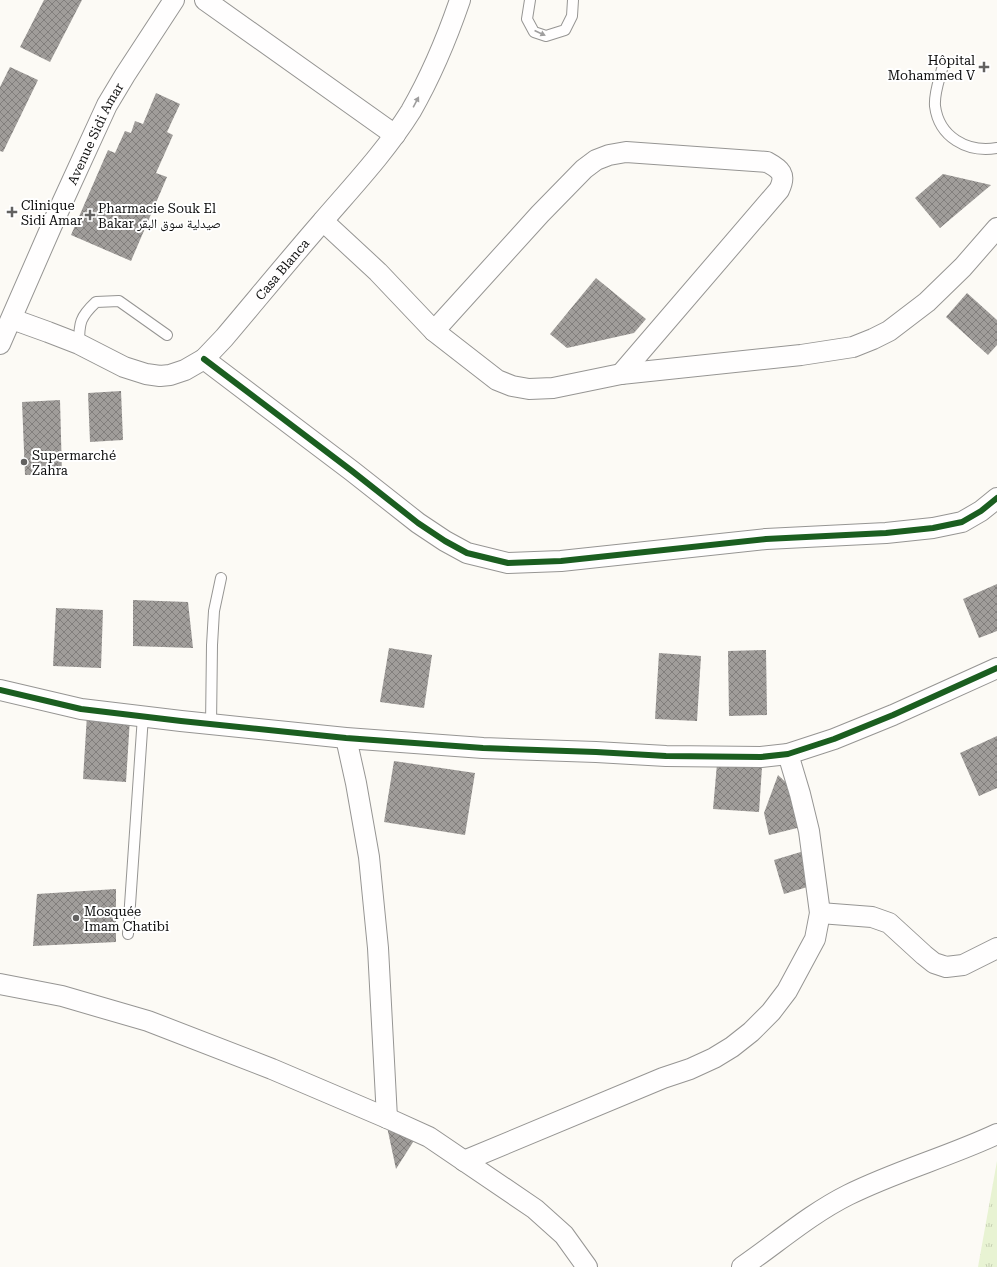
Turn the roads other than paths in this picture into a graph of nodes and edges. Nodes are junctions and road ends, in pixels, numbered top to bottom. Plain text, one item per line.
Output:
1 (174, 0) edge
2 (205, 0) edge
3 (460, 0) edge
4 (530, 0) edge
5 (573, 0) edge
6 (942, 69) dead end
7 (395, 135) junction
8 (997, 148) edge
9 (323, 221) junction
10 (997, 228) edge
11 (12, 319) junction
12 (434, 331) junction
13 (167, 334) dead end
14 (0, 344) edge
15 (78, 344) junction
16 (204, 359) junction
17 (621, 374) junction
18 (997, 498) edge
19 (221, 578) dead end
20 (997, 668) edge
21 (0, 690) edge
22 (143, 716) junction
23 (211, 725) junction
24 (346, 738) junction
25 (788, 754) junction
26 (820, 914) junction
27 (128, 934) dead end
28 (997, 948) edge
29 (0, 984) edge
30 (387, 1118) junction
31 (997, 1134) edge
32 (464, 1161) junction
33 (588, 1267) edge
34 (742, 1267) edge

1 - 11 street, Avenue Sidi Amar
2 - 7 street
7 -> 3 street, Casa Blanca
4 -> 5 lane
6 - 8 lane
7 - 9 street, Casa Blanca
9 - 12 street
9 - 16 street, Casa Blanca
10 - 17 street
11 - 14 street, Avenue Sidi Amar
11 - 15 street, Casa Blanca
12 - 17 street
12 - 17 street
13 - 15 lane
15 - 16 street, Casa Blanca
16 - 18 street
19 - 23 lane
20 - 25 street
21 - 22 street
22 - 23 street
22 - 27 lane
23 - 24 street
24 - 25 street
24 - 30 street
25 - 26 street
26 - 28 street
26 - 32 street
29 - 30 street
30 - 32 street
31 - 34 street
32 - 33 street

